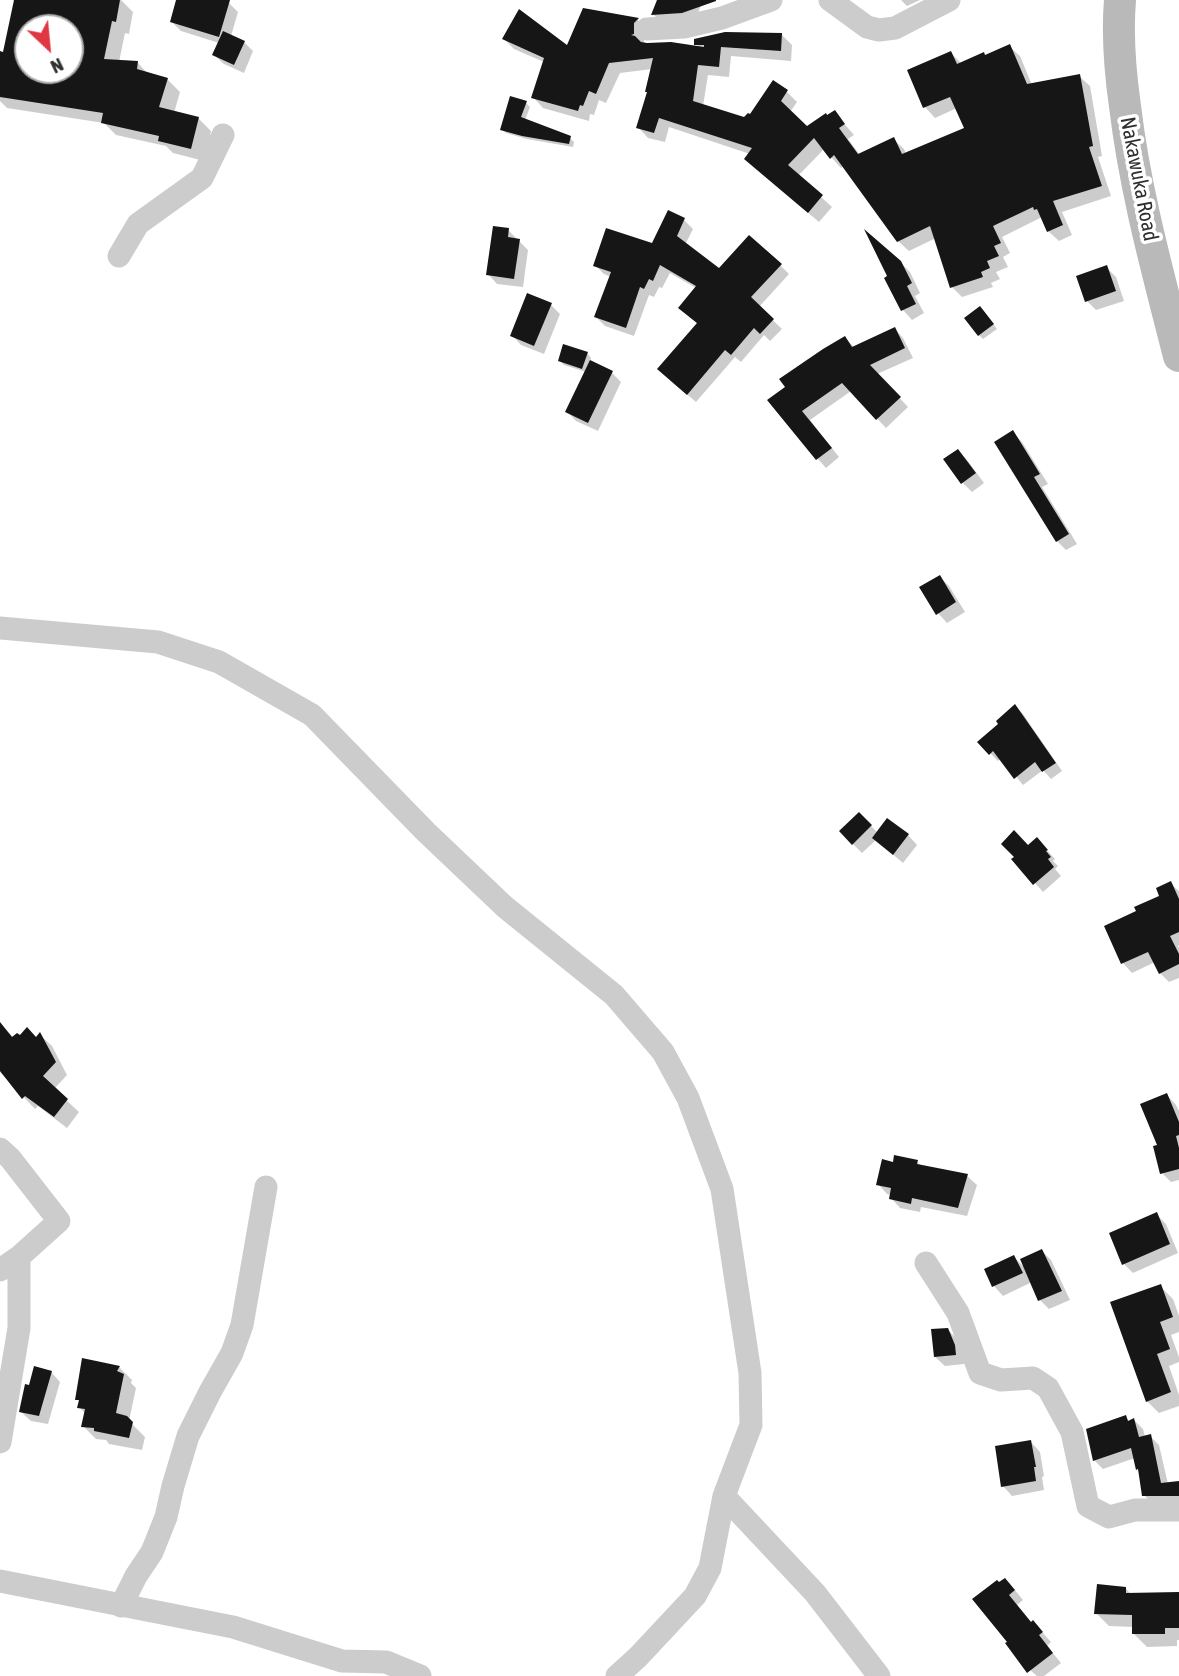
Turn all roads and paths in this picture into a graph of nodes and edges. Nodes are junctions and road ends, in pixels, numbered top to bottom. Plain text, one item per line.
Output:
1 (771, 0) edge
2 (831, 0) edge
3 (949, 0) edge
4 (1120, 0) edge
5 (648, 29) dead end
6 (223, 135) dead end
7 (119, 256) dead end
8 (1179, 356) edge
9 (0, 628) edge
10 (0, 1149) edge
11 (266, 1187) dead end
12 (926, 1263) dead end
13 (9, 1264) edge
14 (0, 1442) edge
15 (724, 1496) junction
16 (1179, 1510) edge
17 (0, 1581) edge
18 (121, 1606) junction
19 (420, 1676) edge
20 (617, 1676) edge
21 (879, 1676) edge

1 - 5 street
2 - 3 street
4 - 8 main road, Nakawuka Road
6 - 7 street
9 - 15 street
10 - 13 street
11 - 18 street
12 - 16 street
13 - 14 street
15 - 20 street
15 - 21 street
17 - 18 street
18 - 19 street

